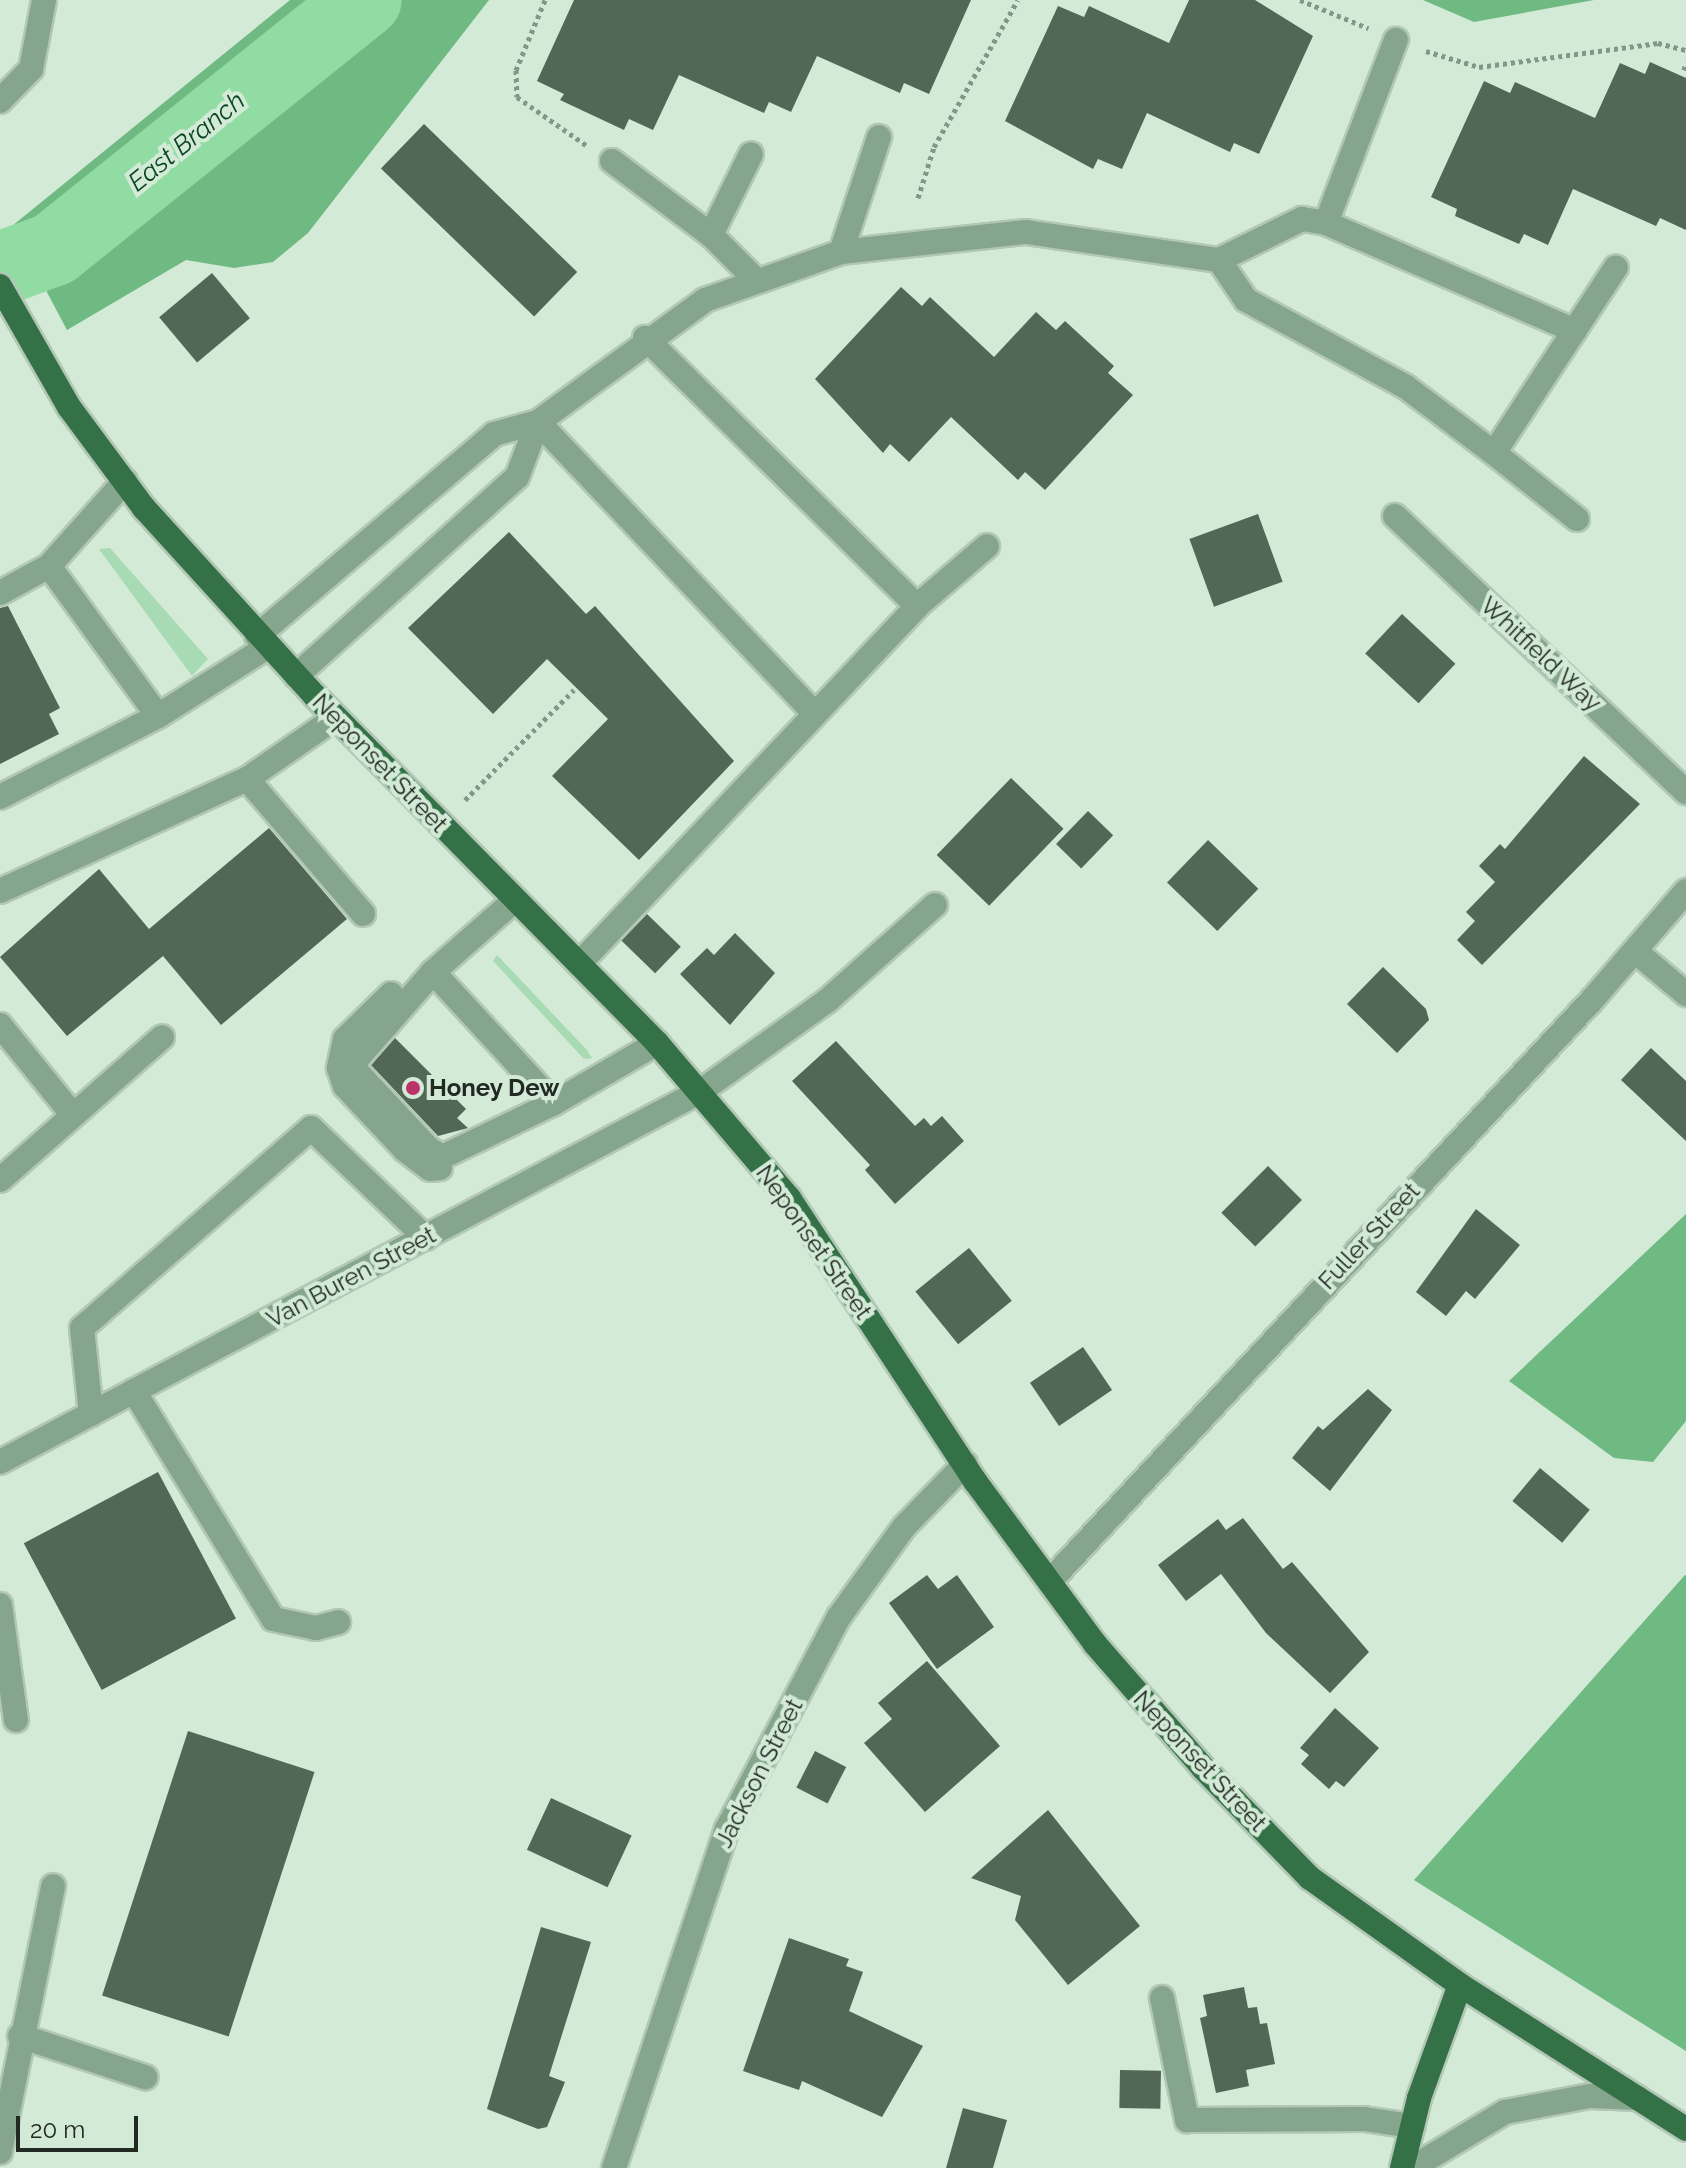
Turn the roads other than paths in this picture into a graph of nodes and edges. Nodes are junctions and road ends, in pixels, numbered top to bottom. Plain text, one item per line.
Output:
1 (44, 0) edge
2 (1396, 40) road end
3 (0, 101) edge
4 (879, 137) dead end
5 (751, 154) dead end
6 (612, 161) road end
7 (1326, 223) junction
8 (711, 235) junction
9 (841, 252) junction
10 (1219, 260) junction
11 (1616, 267) dead end
12 (757, 281) junction
13 (0, 286) edge
14 (1575, 331) junction
15 (645, 338) junction
16 (538, 422) junction
17 (1494, 453) junction
18 (125, 481) junction
19 (1395, 516) dead end
20 (1577, 519) dead end
21 (987, 546) dead end
22 (49, 566) junction
23 (0, 593) edge
24 (917, 606) junction
25 (262, 641) junction
26 (296, 676) junction
27 (815, 714) junction
28 (158, 716) junction
29 (335, 718) junction
30 (247, 779) junction
31 (1686, 792) edge
32 (0, 797) edge
33 (0, 891) edge
34 (1686, 891) edge
35 (515, 900) junction
36 (935, 905) dead end
37 (363, 914) dead end
38 (1635, 951) junction
39 (579, 964) junction
40 (433, 972) junction
41 (1686, 994) edge
42 (0, 1025) edge
43 (162, 1037) dead end
44 (657, 1043) junction
45 (701, 1091) junction
46 (554, 1103) junction
47 (73, 1115) junction
48 (0, 1180) edge
49 (426, 1238) junction
50 (134, 1391) junction
51 (91, 1414) junction
52 (0, 1462) edge
53 (965, 1464) junction
54 (1050, 1581) junction
55 (0, 1605) edge
56 (338, 1622) dead end
57 (16, 1720) dead end
58 (53, 1886) dead end
59 (1460, 1985) junction
60 (1162, 1998) dead end
61 (20, 2036) junction
62 (145, 2077) dead end
63 (1638, 2098) junction
64 (1412, 2126) junction
65 (1686, 2129) edge
66 (0, 2152) edge
67 (0, 2159) edge
68 (17, 2168) edge
69 (614, 2168) edge
70 (1402, 2168) edge
71 (1412, 2168) edge

1 - 3 street
2 - 7 street
4 - 9 street
5 - 8 street
6 - 8 street
7 - 10 street
7 - 14 street
8 - 12 street
9 - 10 street
9 - 12 street
10 - 17 street
11 - 14 street
12 - 15 street
13 - 18 main road, Neponset Street
14 - 17 street
15 - 16 street
15 - 24 street
16 - 25 street
16 - 26 street
16 - 27 street
17 - 20 street
18 - 22 street
18 - 25 main road, Neponset Street
19 - 31 street, Whitfield Way
21 - 24 street
22 - 23 street
22 - 28 street
24 - 27 street
25 - 26 main road, Neponset Street
25 - 28 street
26 - 29 main road, Neponset Street
27 - 39 street
28 - 32 street
29 - 30 street
29 - 35 main road, Neponset Street
30 - 33 street
30 - 37 street
34 - 38 street, Fuller Street
35 - 39 main road, Neponset Street
35 - 40 street
36 - 45 street, Van Buren Street
38 - 41 street
38 - 54 street, Fuller Street
39 - 44 main road, Neponset Street
40 - 46 street
40 - 46 street
42 - 47 street
43 - 47 street
44 - 45 main road, Neponset Street
44 - 46 street
45 - 49 street, Van Buren Street
45 - 53 main road, Neponset Street
47 - 48 street
49 - 50 street, Van Buren Street
49 - 51 street
50 - 51 street, Van Buren Street
50 - 56 street
51 - 52 street, Van Buren Street
53 - 54 main road, Neponset Street
53 - 69 street, Jackson Street
54 - 59 main road, Neponset Street
55 - 57 street
58 - 61 street
59 - 63 main road, Neponset Street
59 - 64 main road
60 - 64 street
61 - 62 street
61 - 66 street
63 - 65 main road, Neponset Street
63 - 71 street
64 - 70 main road
67 - 68 street

